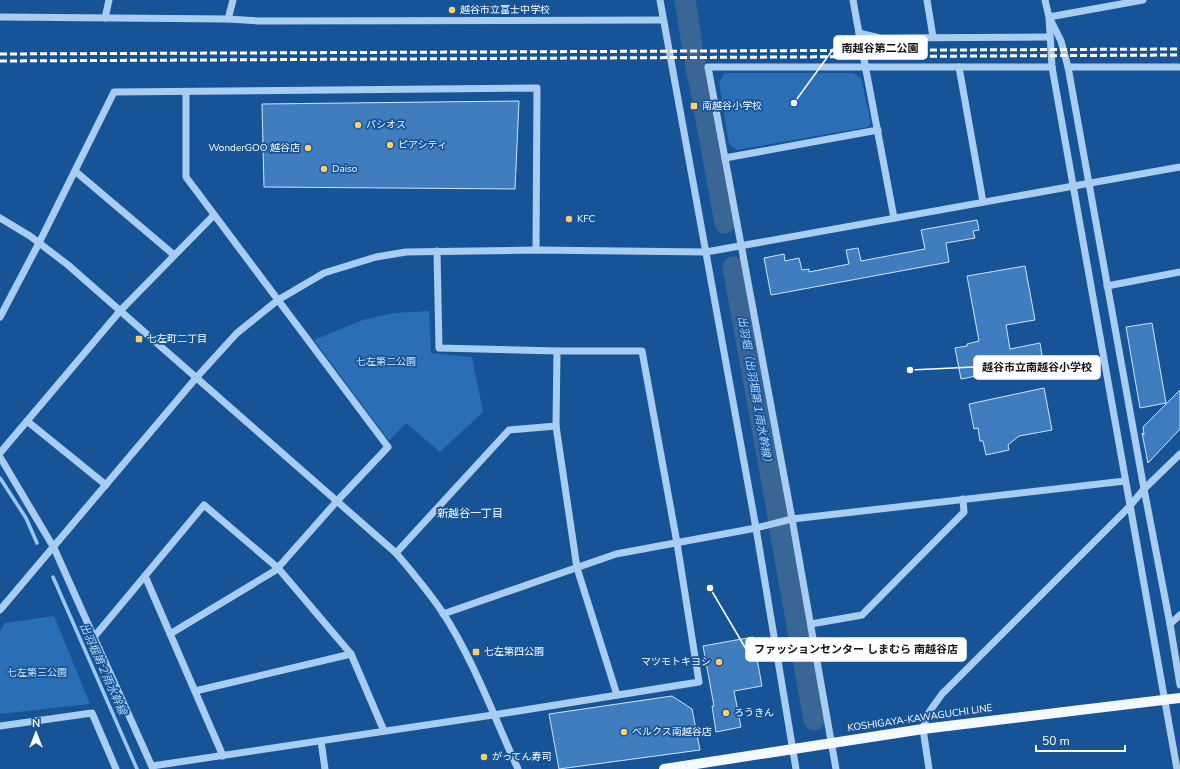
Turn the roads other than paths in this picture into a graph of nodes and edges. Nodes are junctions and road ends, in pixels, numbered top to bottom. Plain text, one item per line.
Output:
1 (109, 0) edge
2 (233, 0) edge
3 (660, 0) edge
4 (853, 0) edge
5 (927, 0) edge
6 (1045, 0) edge
7 (1092, 0) edge
8 (1142, 0) edge
9 (1094, 9) junction
10 (0, 16) edge
11 (1049, 17) junction
12 (105, 18) junction
13 (228, 19) junction
14 (663, 20) junction
15 (859, 33) junction
16 (933, 37) junction
17 (1049, 37) junction
18 (1180, 66) edge
19 (866, 67) junction
20 (959, 67) junction
21 (1052, 67) junction
22 (1068, 67) junction
23 (186, 92) junction
24 (878, 130) junction
25 (725, 158) junction
26 (1180, 167) edge
27 (75, 171) junction
28 (1089, 184) junction
29 (1073, 186) junction
30 (983, 202) junction
31 (214, 215) junction
32 (0, 218) edge
33 (894, 218) junction
34 (39, 243) junction
35 (742, 246) junction
36 (536, 250) junction
37 (437, 251) junction
38 (706, 252) junction
39 (174, 255) junction
40 (1180, 272) edge
41 (1107, 286) junction
42 (278, 300) junction
43 (120, 311) junction
44 (0, 317) edge
45 (557, 351) junction
46 (196, 378) junction
47 (27, 421) junction
48 (556, 426) junction
49 (0, 453) edge
50 (1180, 454) edge
51 (0, 457) edge
52 (1125, 481) junction
53 (106, 485) junction
54 (1144, 490) junction
55 (963, 499) junction
56 (337, 501) junction
57 (1129, 507) junction
58 (792, 519) junction
59 (756, 528) junction
60 (677, 543) junction
61 (54, 548) junction
62 (396, 553) junction
63 (278, 568) junction
64 (577, 568) junction
65 (145, 576) junction
66 (0, 610) edge
67 (443, 614) junction
68 (1180, 615) edge
69 (811, 624) junction
70 (1170, 624) junction
71 (170, 634) junction
72 (94, 637) junction
73 (351, 654) junction
74 (1180, 686) edge
75 (195, 691) junction
76 (617, 695) junction
77 (1180, 698) edge
78 (1164, 700) junction
79 (493, 715) junction
80 (0, 726) edge
81 (923, 729) junction
82 (384, 731) junction
83 (321, 741) junction
84 (831, 743) junction
85 (793, 749) junction
86 (223, 756) junction
87 (152, 768) edge
88 (116, 769) edge
89 (325, 769) edge
90 (518, 769) edge
91 (664, 769) edge
92 (796, 769) edge
93 (836, 769) edge
94 (929, 769) edge
95 (1177, 769) edge

1 - 12 street
2 - 13 street
3 - 14 street
4 - 15 street
5 - 16 street
6 - 11 street
7 - 9 street
8 - 9 street
9 - 11 street
10 - 12 street
11 - 17 street
11 - 22 street
12 - 13 street
13 - 14 street
14 - 38 street
15 - 16 street
15 - 19 street
16 - 17 street
17 - 21 street
18 - 22 street
19 - 20 street
19 - 24 street
19 - 25 street
20 - 21 street
20 - 30 street
21 - 29 street
22 - 28 street
23 - 27 street
23 - 31 street
23 - 36 street
24 - 25 street
24 - 33 street
25 - 35 street
26 - 28 street
27 - 34 street
27 - 39 street
28 - 29 street
28 - 41 street
29 - 30 street
29 - 52 street
30 - 33 street
31 - 39 street
31 - 42 street
32 - 34 street
33 - 35 street
34 - 43 street
34 - 44 street
35 - 38 street
35 - 58 street
36 - 37 street
36 - 38 street
37 - 42 street
37 - 45 street
38 - 59 street
39 - 43 street
40 - 41 street
41 - 54 street
42 - 46 street
42 - 56 street
43 - 46 street
43 - 47 street
45 - 48 street
45 - 60 street
46 - 53 street
46 - 56 street
47 - 49 street
47 - 53 street
48 - 62 street
48 - 64 street
50 - 54 street
51 - 61 street
52 - 55 street
52 - 57 street
53 - 61 street
54 - 57 street
54 - 70 street
55 - 58 street
55 - 69 street
56 - 62 street
56 - 63 street
57 - 78 street
57 - 81 street
58 - 59 street
58 - 69 street
59 - 60 street
59 - 85 street
60 - 64 street
60 - 76 street
61 - 66 street
61 - 72 street
62 - 67 street
63 - 65 street
63 - 71 street
63 - 73 street
64 - 67 street
64 - 76 street
65 - 71 street
65 - 72 street
67 - 79 street
68 - 70 street
69 - 84 street
70 - 74 street
71 - 75 street
72 - 87 street
73 - 75 street
73 - 82 street
75 - 86 street
76 - 79 street
77 - 78 main road, KOSHIGAYA-KAWAGUCHI LINE
78 - 81 main road, KOSHIGAYA-KAWAGUCHI LINE
78 - 95 street
79 - 82 street
79 - 90 street
80 - 88 street
81 - 84 main road, KOSHIGAYA-KAWAGUCHI LINE
81 - 94 street
82 - 83 street
83 - 86 street
83 - 89 street
84 - 85 main road, KOSHIGAYA-KAWAGUCHI LINE
84 - 93 street
85 - 91 main road, KOSHIGAYA-KAWAGUCHI LINE
85 - 92 street
86 - 87 street

